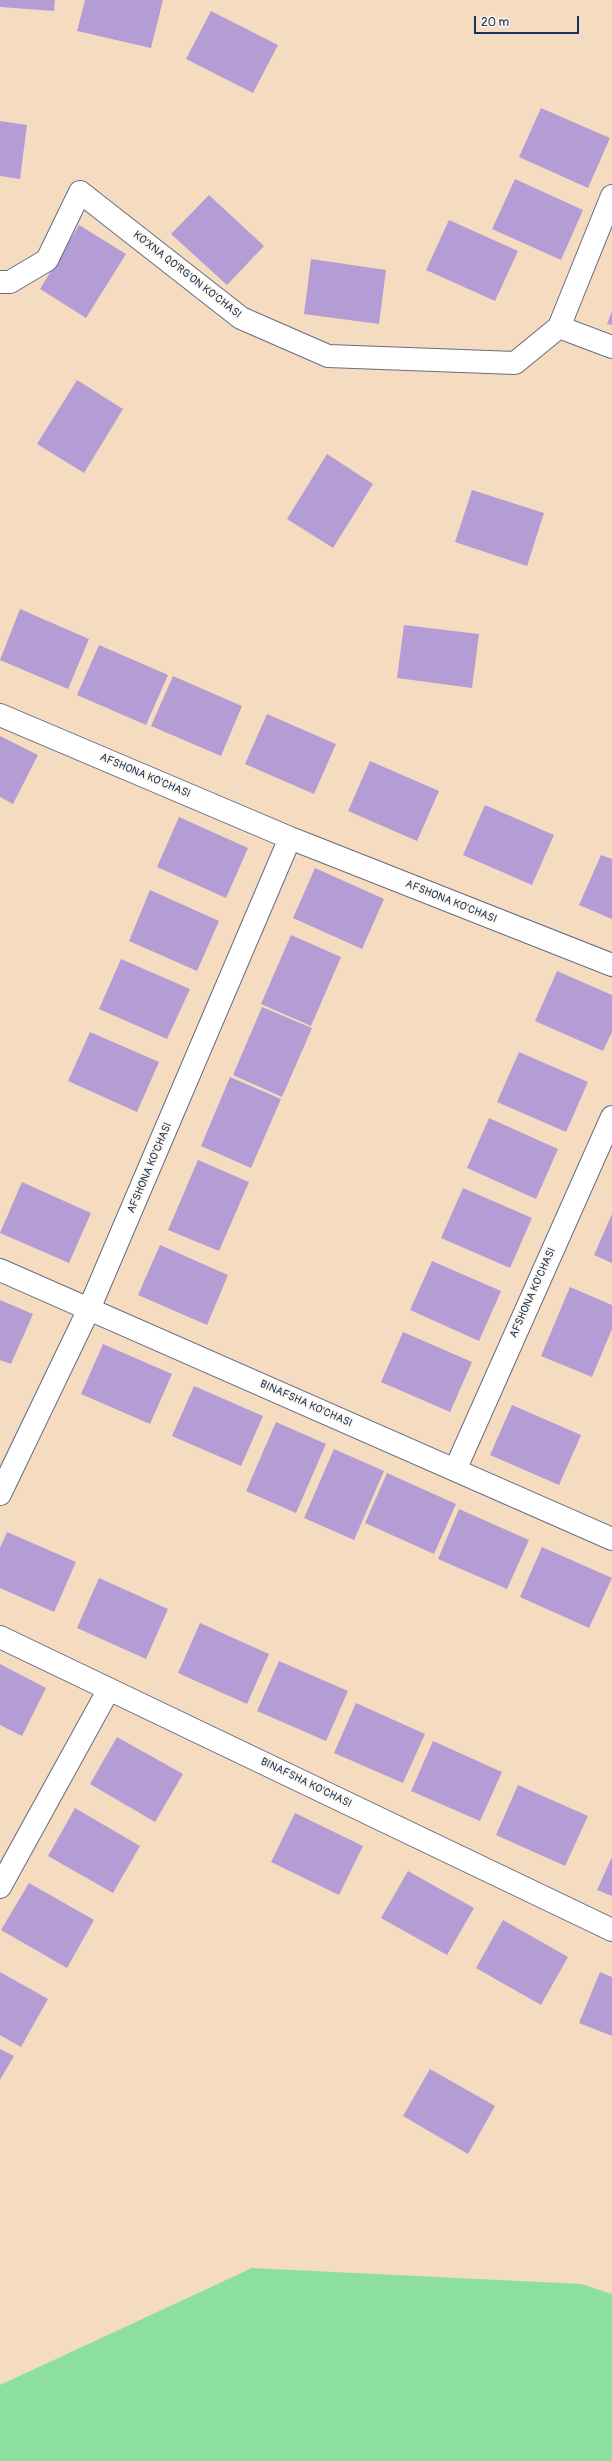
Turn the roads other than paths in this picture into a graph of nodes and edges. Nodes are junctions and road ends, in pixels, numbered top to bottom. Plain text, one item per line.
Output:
1 (612, 196) edge
2 (0, 282) edge
3 (558, 327) junction
4 (612, 347) edge
5 (0, 715) edge
6 (290, 838) junction
7 (612, 965) edge
8 (612, 1117) edge
9 (0, 1270) edge
10 (89, 1310) junction
11 (455, 1470) junction
12 (0, 1494) edge
13 (612, 1539) edge
14 (0, 1637) edge
15 (109, 1689) junction
16 (0, 1887) edge
17 (612, 1930) edge

1 - 3 street, KO'XNA QO'RG'ON KO'CHASI
2 - 3 street, KO'XNA QO'RG'ON KO'CHASI
3 - 4 street
5 - 6 street, AFSHONA KO'CHASI
6 - 7 street, AFSHONA KO'CHASI
6 - 10 street, AFSHONA KO'CHASI
8 - 11 street, AFSHONA KO'CHASI
9 - 10 street, BINAFSHA KO'CHASI
10 - 11 street, BINAFSHA KO'CHASI
10 - 12 street, AFSHONA KO'CHASI
11 - 13 street, BINAFSHA KO'CHASI
14 - 15 street, BINAFSHA KO'CHASI
15 - 16 street
15 - 17 street, BINAFSHA KO'CHASI

